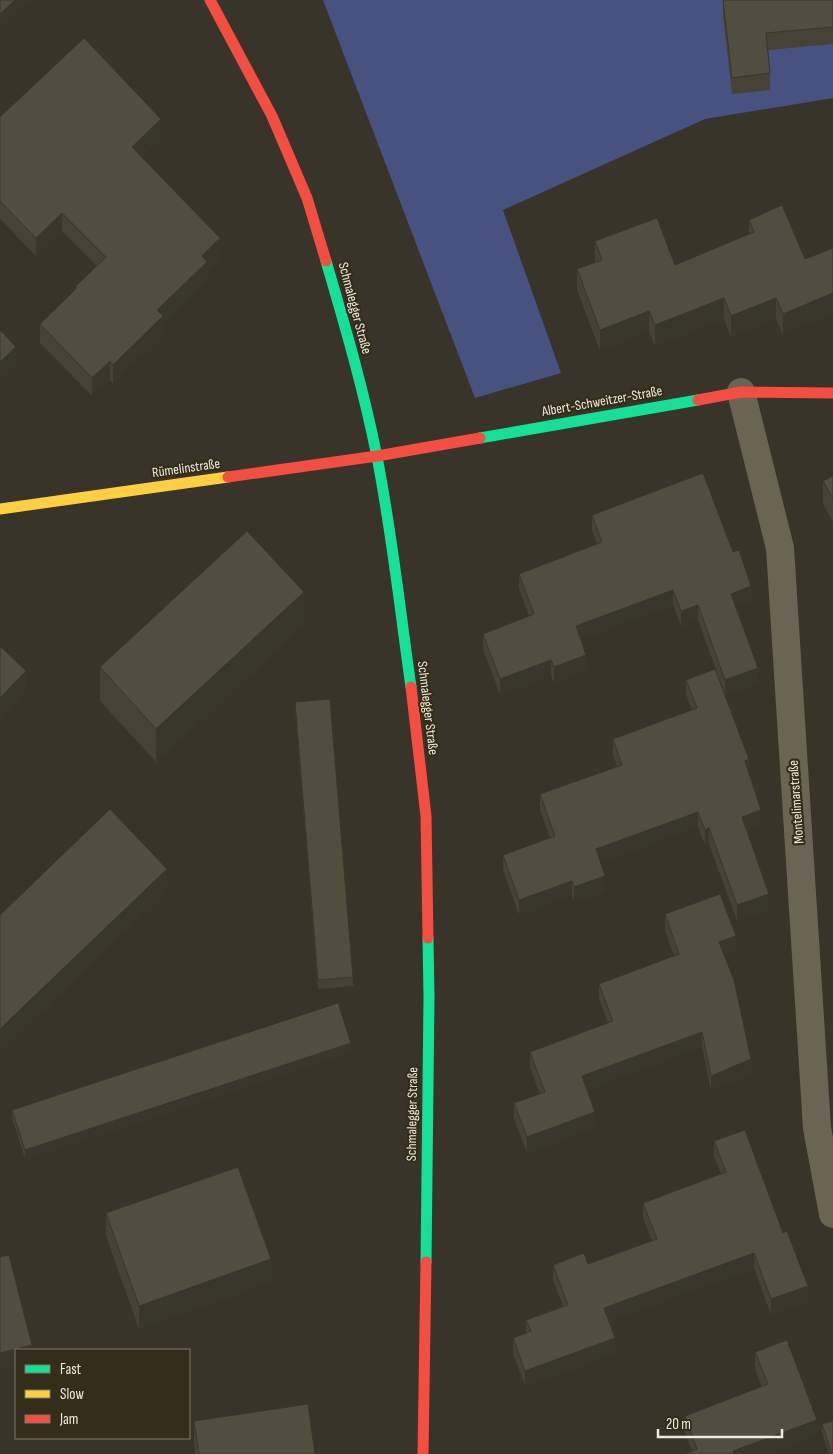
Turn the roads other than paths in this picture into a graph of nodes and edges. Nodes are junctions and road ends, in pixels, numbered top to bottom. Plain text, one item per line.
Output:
1 (210, 0) edge
2 (741, 392) junction
3 (833, 393) edge
4 (377, 456) junction
5 (0, 509) edge
6 (833, 1214) edge
7 (423, 1454) edge

1 - 4 street, Schmalegger Straße
2 - 3 street, Albert-Schweitzer-Straße
2 - 4 street, Albert-Schweitzer-Straße
2 - 6 street, Montelimarstraße
4 - 5 street, Rümelinstraße
4 - 7 street, Schmalegger Straße

